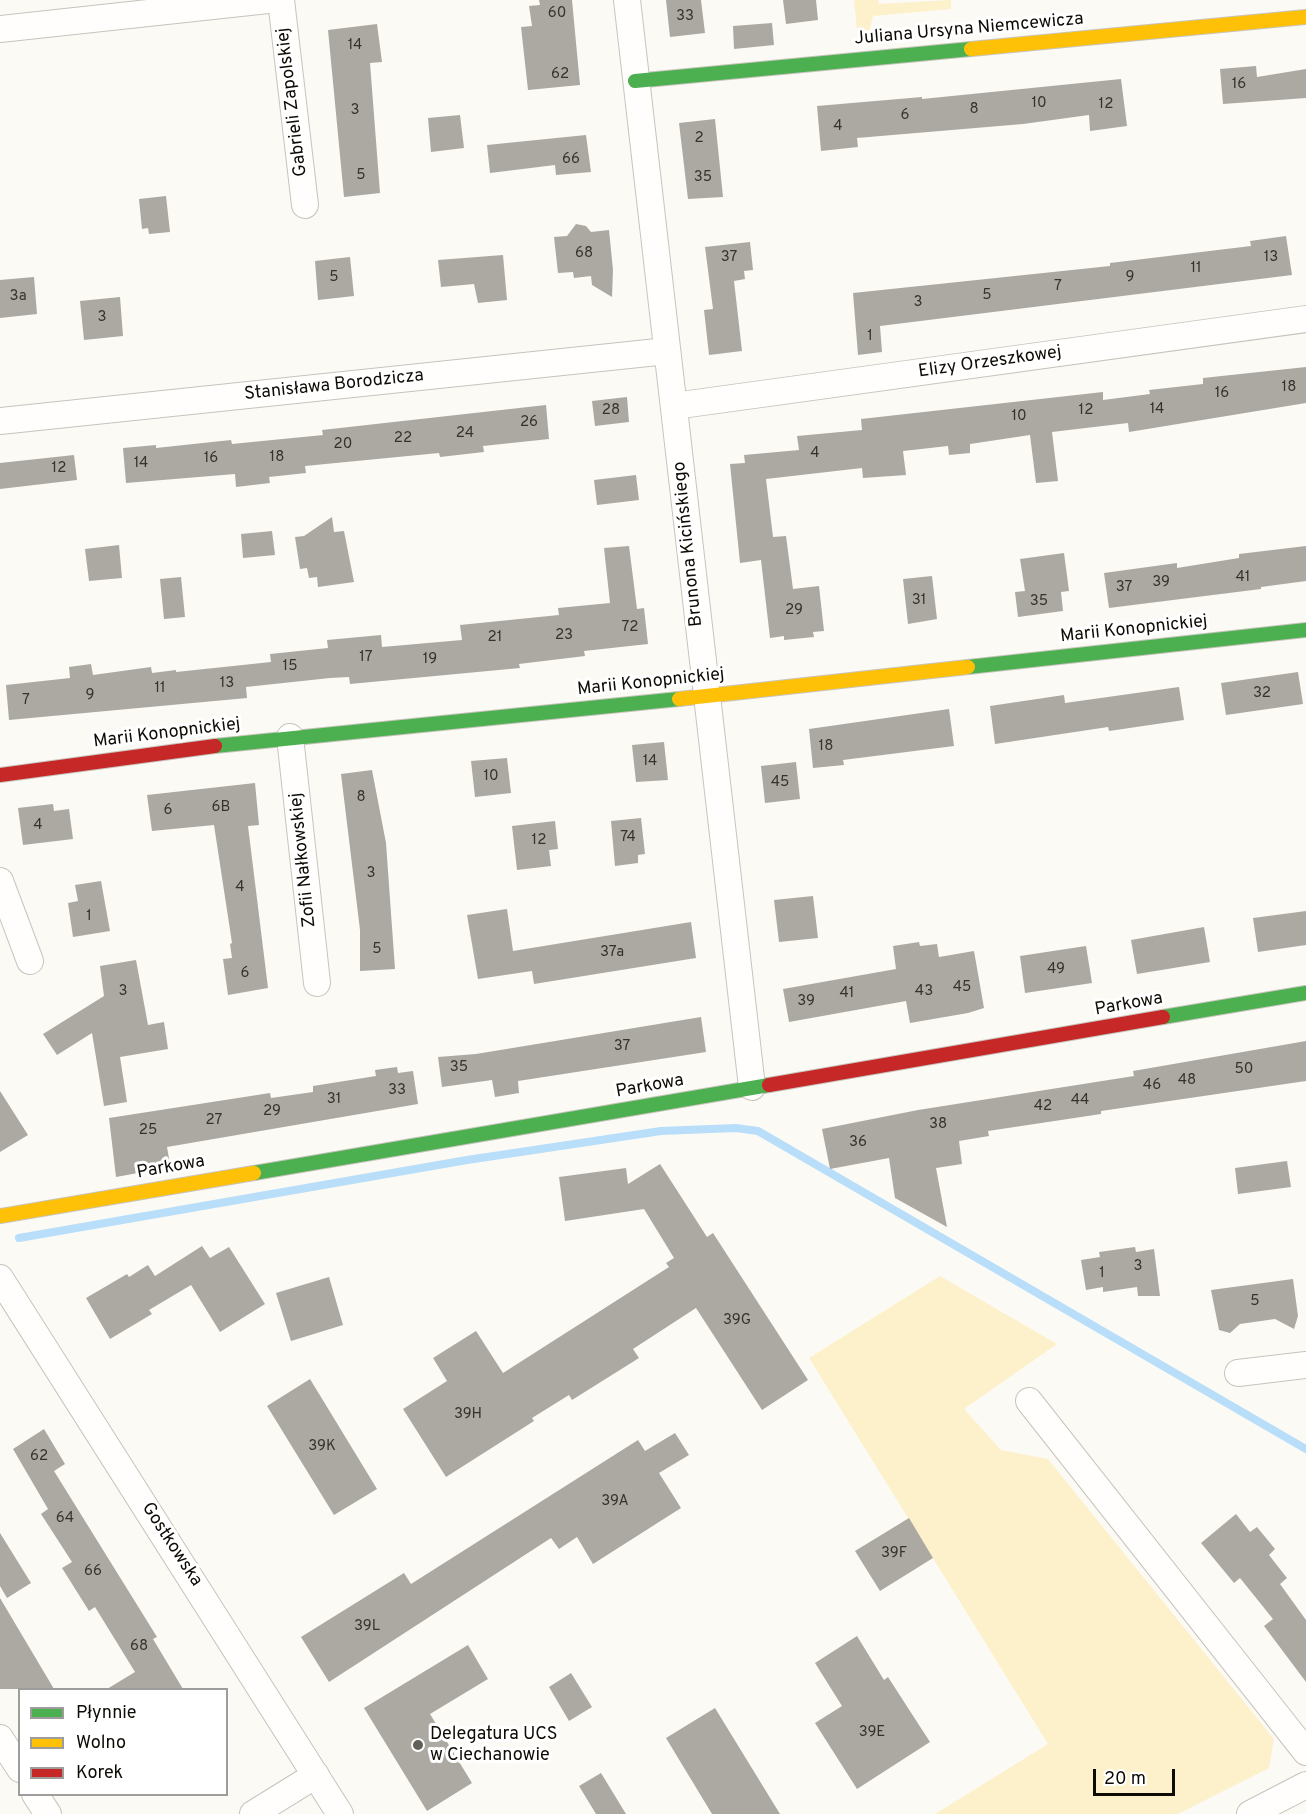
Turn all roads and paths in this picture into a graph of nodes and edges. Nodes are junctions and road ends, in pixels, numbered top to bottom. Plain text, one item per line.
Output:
1 (268, 0) edge
2 (281, 0) edge
3 (627, 0) edge
4 (78, 11) edge
5 (1306, 16) edge
6 (0, 29) edge
7 (635, 81) junction
8 (304, 205) dead end
9 (1306, 320) edge
10 (667, 351) junction
11 (674, 406) junction
12 (0, 421) edge
13 (1306, 630) edge
14 (706, 696) junction
15 (290, 737) junction
16 (0, 775) edge
17 (0, 881) edge
18 (30, 961) dead end
19 (318, 983) dead end
20 (1306, 993) edge
21 (752, 1088) junction
22 (0, 1215) edge
23 (0, 1278) edge
24 (1306, 1365) edge
25 (1238, 1373) dead end
26 (1029, 1401) dead end
27 (0, 1738) edge
28 (1306, 1752) edge
29 (18, 1766) edge
30 (316, 1775) junction
31 (1306, 1785) edge
32 (36, 1796) edge
33 (48, 1814) edge
34 (253, 1814) edge
35 (340, 1814) edge
36 (1250, 1814) edge

1 - 4 street
2 - 8 street, Gabrieli Zapolskiej
3 - 7 street, Brunona Kicińskiego
4 - 6 street
5 - 7 street, Juliana Ursyna Niemcewicza
7 - 10 street, Brunona Kicińskiego
9 - 11 street, Elizy Orzeszkowej
10 - 11 street, Brunona Kicińskiego
10 - 12 street, Stanisława Borodzicza
11 - 14 street, Brunona Kicińskiego
13 - 14 street, Marii Konopnickiej
14 - 15 street, Marii Konopnickiej
14 - 21 street, Brunona Kicińskiego
15 - 16 street, Marii Konopnickiej
15 - 19 street, Zofii Nałkowskiej
17 - 18 street
20 - 21 street, Parkowa
21 - 22 street, Parkowa
23 - 30 street, Gostkowska
24 - 25 street
26 - 28 street
27 - 29 street
30 - 34 street
30 - 35 street, Gostkowska
31 - 36 street
32 - 33 street

